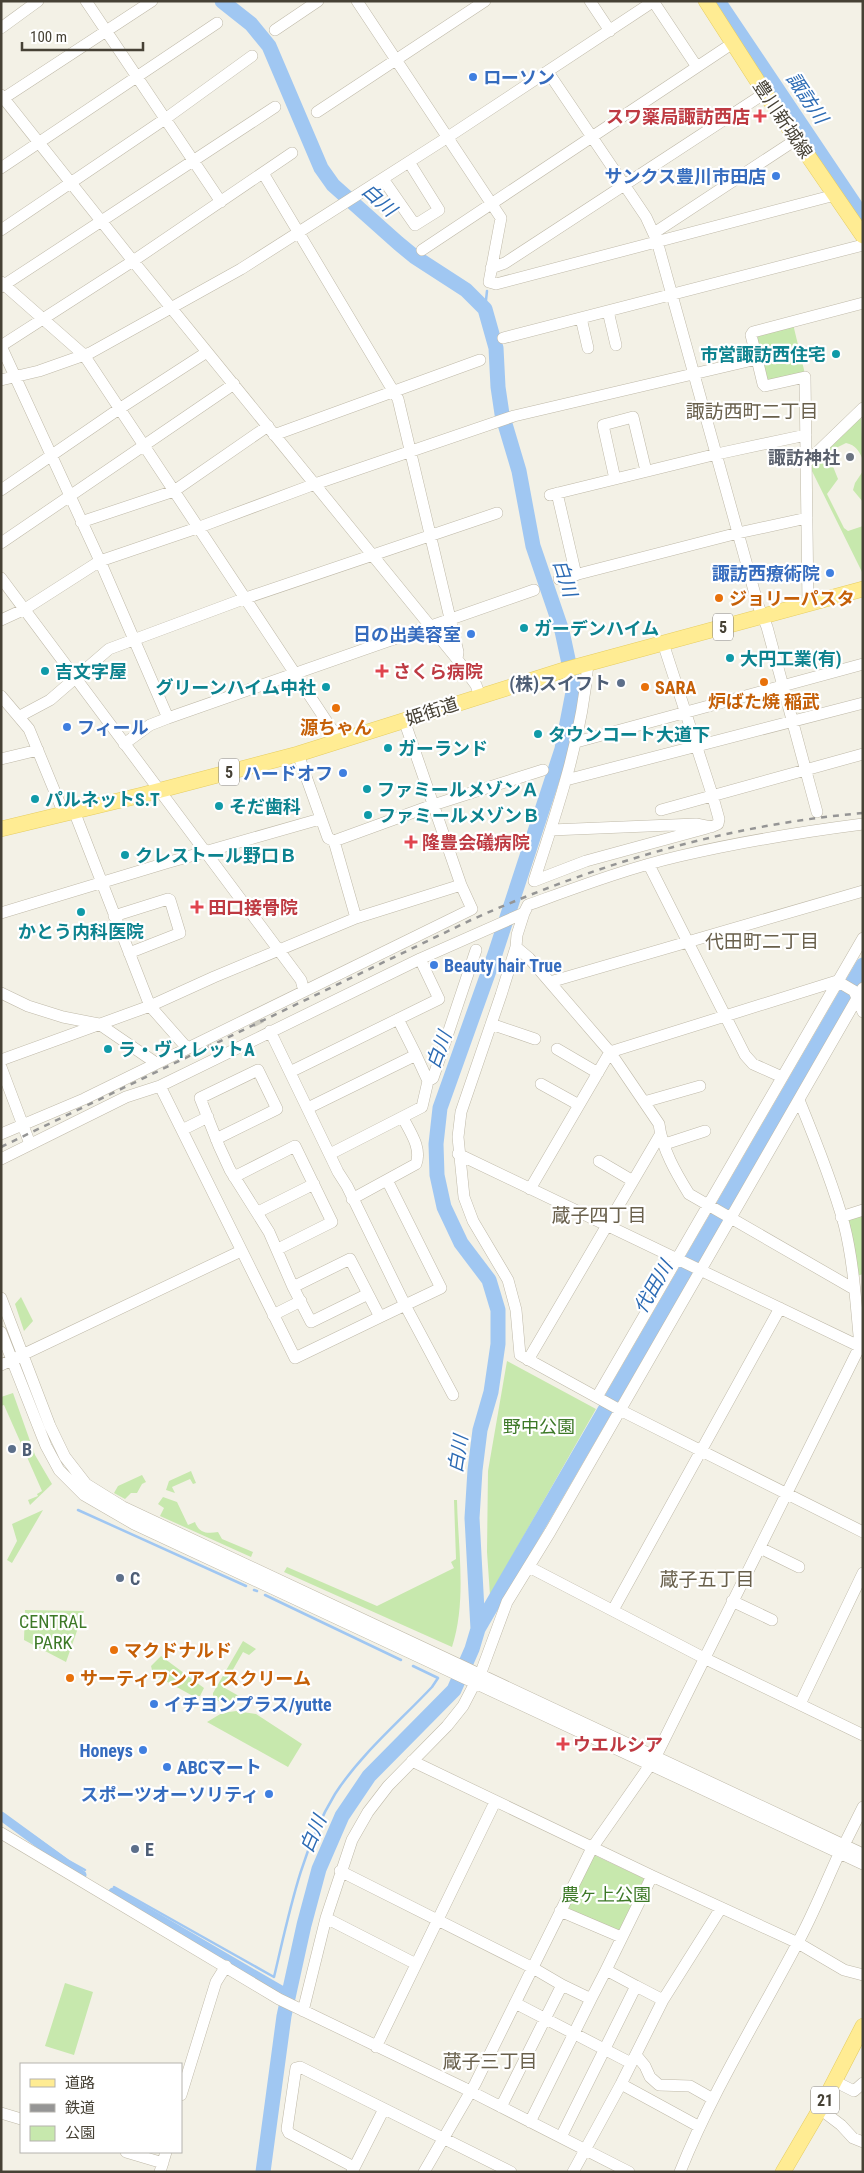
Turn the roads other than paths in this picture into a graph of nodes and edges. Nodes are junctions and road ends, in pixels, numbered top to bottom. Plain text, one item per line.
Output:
1 (38, 1) edge
2 (86, 1) edge
3 (152, 1) edge
4 (318, 1) edge
5 (356, 1) edge
6 (485, 1) edge
7 (590, 1) edge
8 (654, 1) edge
9 (706, 1) edge
10 (217, 23) dead end
11 (1, 28) edge
12 (275, 30) dead end
13 (106, 31) junction
14 (610, 31) junction
15 (733, 43) junction
16 (252, 56) dead end
17 (396, 59) junction
18 (696, 67) junction
19 (548, 72) junction
20 (137, 77) junction
21 (765, 93) junction
22 (2, 98) edge
23 (275, 107) dead end
24 (317, 112) dead end
25 (165, 119) junction
26 (448, 137) junction
27 (592, 137) junction
28 (797, 139) junction
29 (40, 142) junction
30 (292, 153) dead end
31 (193, 161) junction
32 (409, 162) junction
33 (1, 168) edge
34 (264, 173) junction
35 (383, 179) junction
36 (72, 182) junction
37 (624, 185) junction
38 (835, 195) junction
39 (221, 202) junction
40 (492, 203) junction
41 (102, 222) junction
42 (1, 230) edge
43 (299, 231) junction
44 (863, 236) edge
45 (656, 237) junction
46 (863, 245) edge
47 (422, 250) dead end
48 (133, 261) junction
49 (492, 268) junction
50 (2, 285) edge
51 (673, 294) junction
52 (863, 303) edge
53 (171, 308) junction
54 (608, 311) junction
55 (581, 318) junction
56 (43, 319) junction
57 (503, 338) dead end
58 (616, 345) dead end
59 (1, 346) edge
60 (588, 348) dead end
61 (207, 352) junction
62 (84, 355) junction
63 (757, 359) junction
64 (480, 360) dead end
65 (695, 375) junction
66 (14, 378) junction
67 (1, 380) edge
68 (234, 384) junction
69 (394, 391) junction
70 (863, 408) edge
71 (119, 409) junction
72 (271, 430) junction
73 (806, 435) junction
74 (144, 447) junction
75 (410, 453) junction
76 (717, 454) junction
77 (52, 456) junction
78 (806, 463) junction
79 (646, 471) junction
80 (615, 479) junction
81 (314, 484) junction
82 (1, 490) edge
83 (174, 491) junction
84 (69, 497) junction
85 (497, 513) dead end
86 (807, 518) junction
87 (81, 522) junction
88 (197, 528) junction
89 (738, 533) junction
90 (431, 536) junction
91 (1, 543) edge
92 (372, 556) junction
93 (100, 561) junction
94 (576, 575) junction
95 (1, 578) edge
96 (559, 579) dead end
97 (863, 589) edge
98 (534, 590) dead end
99 (246, 598) junction
100 (808, 604) junction
101 (25, 609) junction
102 (763, 616) junction
103 (449, 618) junction
104 (1, 620) edge
105 (429, 625) junction
106 (134, 640) junction
107 (663, 643) junction
108 (457, 659) junction
109 (585, 664) junction
110 (863, 664) edge
111 (294, 672) junction
112 (77, 678) junction
113 (783, 685) junction
114 (1, 696) edge
115 (480, 696) junction
116 (863, 703) edge
117 (685, 712) junction
118 (20, 716) junction
119 (168, 718) junction
120 (404, 720) junction
121 (793, 721) junction
122 (339, 740) junction
123 (580, 741) dead end
124 (124, 744) junction
125 (696, 746) junction
126 (38, 750) junction
127 (298, 754) junction
128 (863, 754) edge
129 (1, 759) edge
130 (806, 769) junction
131 (543, 770) dead end
132 (566, 780) junction
133 (159, 790) junction
134 (712, 794) junction
135 (433, 805) junction
136 (661, 810) dead end
137 (69, 812) junction
138 (817, 812) dead end
139 (320, 819) junction
140 (863, 824) edge
141 (3, 825) edge
142 (711, 827) junction
143 (550, 830) junction
144 (334, 841) junction
145 (205, 852) junction
146 (648, 865) junction
147 (101, 883) junction
148 (462, 885) junction
149 (863, 891) edge
150 (1, 913) edge
151 (521, 914) junction
152 (114, 916) junction
153 (356, 918) junction
154 (863, 938) edge
155 (688, 942) junction
156 (516, 948) junction
157 (278, 950) junction
158 (476, 950) dead end
159 (129, 953) junction
160 (420, 959) junction
161 (550, 982) junction
162 (839, 982) junction
163 (304, 991) junction
164 (858, 992) edge
165 (1, 993) edge
166 (150, 1006) junction
167 (863, 1012) edge
168 (725, 1016) junction
169 (398, 1020) junction
170 (99, 1024) junction
171 (490, 1024) junction
172 (270, 1031) junction
173 (536, 1039) dead end
174 (187, 1048) junction
175 (557, 1049) dead end
176 (610, 1052) junction
177 (416, 1056) junction
178 (1, 1060) edge
179 (156, 1063) junction
180 (1, 1067) edge
181 (290, 1072) junction
182 (598, 1073) junction
183 (782, 1077) junction
184 (428, 1081) junction
185 (541, 1084) dead end
186 (160, 1086) junction
187 (700, 1086) dead end
188 (799, 1100) junction
189 (644, 1102) junction
190 (579, 1105) junction
191 (308, 1108) junction
192 (208, 1117) junction
193 (403, 1118) junction
194 (23, 1126) junction
195 (182, 1130) junction
196 (705, 1131) dead end
197 (1, 1134) edge
198 (216, 1139) junction
199 (663, 1140) junction
200 (30, 1144) junction
201 (330, 1154) junction
202 (458, 1154) junction
203 (1, 1159) edge
204 (599, 1161) dead end
205 (234, 1177) junction
206 (387, 1180) junction
207 (633, 1181) junction
208 (314, 1184) junction
209 (530, 1189) junction
210 (352, 1199) junction
211 (710, 1206) junction
212 (863, 1210) edge
213 (258, 1212) junction
214 (729, 1216) junction
215 (841, 1217) junction
216 (606, 1225) junction
217 (278, 1249) junction
218 (242, 1251) junction
219 (679, 1260) junction
220 (699, 1270) junction
221 (293, 1287) junction
222 (854, 1289) junction
223 (368, 1294) junction
224 (1, 1298) edge
225 (301, 1301) junction
226 (405, 1305) junction
227 (780, 1308) junction
228 (273, 1315) junction
229 (380, 1317) junction
230 (1, 1332) edge
231 (861, 1347) edge
232 (23, 1355) junction
233 (528, 1360) junction
234 (6, 1362) edge
235 (453, 1395) dead end
236 (600, 1398) junction
237 (618, 1408) junction
238 (700, 1450) junction
239 (786, 1495) junction
240 (863, 1532) edge
241 (760, 1548) junction
242 (529, 1566) junction
243 (799, 1567) dead end
244 (863, 1573) edge
245 (262, 1590) dead end
246 (732, 1601) junction
247 (612, 1610) junction
248 (772, 1620) dead end
249 (355, 1626) junction
250 (704, 1658) junction
251 (452, 1667) junction
252 (474, 1677) junction
253 (800, 1704) junction
254 (863, 1735) edge
255 (412, 1761) junction
256 (652, 1761) junction
257 (495, 1802) junction
258 (863, 1807) edge
259 (1, 1833) edge
260 (592, 1848) junction
261 (842, 1849) junction
262 (863, 1854) edge
263 (863, 1864) edge
264 (340, 1871) junction
265 (652, 1876) junction
266 (721, 1908) junction
267 (560, 1911) junction
268 (326, 1918) junction
269 (438, 1921) junction
270 (621, 1937) junction
271 (798, 1943) junction
272 (416, 1964) junction
273 (226, 1966) junction
274 (533, 1968) junction
275 (606, 1970) junction
276 (863, 1975) edge
277 (562, 1985) junction
278 (636, 1986) junction
279 (591, 1999) junction
280 (663, 2000) junction
281 (515, 2003) junction
282 (300, 2010) junction
283 (545, 2018) junction
284 (863, 2026) edge
285 (575, 2033) junction
286 (376, 2046) junction
287 (604, 2049) junction
288 (633, 2059) junction
289 (834, 2081) junction
290 (863, 2083) edge
291 (621, 2084) junction
292 (182, 2092) edge
293 (470, 2092) junction
294 (713, 2099) junction
295 (501, 2108) junction
296 (384, 2109) junction
297 (820, 2109) junction
298 (1, 2113) edge
299 (20, 2119) edge
300 (530, 2122) junction
301 (698, 2126) junction
302 (561, 2137) junction
303 (444, 2138) junction
304 (863, 2142) edge
305 (586, 2150) junction
306 (130, 2153) edge
307 (161, 2162) edge
308 (353, 2169) edge
309 (499, 2169) edge
310 (424, 2172) edge
311 (511, 2172) edge
312 (573, 2172) edge
313 (629, 2172) edge
314 (680, 2172) edge
315 (783, 2172) edge

1 - 11 street
2 - 13 street
3 - 13 street
4 - 12 street
5 - 17 street
6 - 17 street
7 - 14 street
8 - 14 street
8 - 18 street
9 - 15 main road, 豊川新城線
10 - 20 street
13 - 20 street
13 - 22 street
14 - 19 street
15 - 18 street
15 - 21 main road, 豊川新城線
16 - 25 street
17 - 24 street
17 - 26 street
18 - 27 street
19 - 26 street
19 - 27 street
20 - 25 street
20 - 29 street
21 - 28 main road, 豊川新城線
21 - 37 street
22 - 29 street
23 - 31 street
25 - 31 street
25 - 36 street
26 - 32 street
26 - 40 street
27 - 37 street
27 - 40 street
28 - 38 main road, 豊川新城線
28 - 45 street
29 - 33 street
29 - 36 street
30 - 34 street
31 - 39 street
31 - 41 street
32 - 35 street
32 - 35 street
34 - 39 street
34 - 43 street
35 - 43 street
36 - 41 street
36 - 42 street
37 - 45 street
37 - 49 street
38 - 44 main road, 豊川新城線
38 - 45 street
39 - 48 street
40 - 47 street
40 - 49 street
41 - 48 street
41 - 50 street
43 - 53 street
43 - 69 street
45 - 49 street
45 - 51 street
46 - 51 street
48 - 53 street
48 - 56 street
50 - 56 street
51 - 54 street
51 - 65 street
52 - 63 street
53 - 61 street
53 - 62 street
54 - 55 street
54 - 58 street
55 - 57 street
55 - 60 street
56 - 59 street
56 - 62 street
59 - 66 street
61 - 68 street
61 - 71 street
62 - 66 street
62 - 71 street
63 - 65 street
63 - 73 street
64 - 69 street
65 - 75 street
65 - 76 street
66 - 67 street
66 - 77 street
68 - 72 street
68 - 74 street
69 - 72 street
69 - 75 street
70 - 78 street
71 - 74 street
71 - 77 street
72 - 81 street
72 - 83 street
73 - 76 street
73 - 78 street
74 - 83 street
74 - 84 street
75 - 81 street
75 - 90 street
76 - 79 street
76 - 89 street
77 - 82 street
77 - 84 street
78 - 86 street
79 - 80 street
79 - 80 street
80 - 94 street
81 - 88 street
81 - 92 street
83 - 87 street
83 - 88 street
84 - 87 street
84 - 91 street
85 - 90 street
86 - 89 street
86 - 100 street
87 - 93 street
88 - 93 street
88 - 99 street
89 - 94 street
89 - 102 street
90 - 92 street
90 - 103 street
92 - 99 street
92 - 105 street
93 - 101 street
93 - 106 street
94 - 96 street
95 - 101 street
97 - 100 main road, 姫街道 / 5
98 - 103 street
99 - 106 street
99 - 111 street
100 - 102 main road, 姫街道 / 5
101 - 104 street
101 - 112 street
102 - 107 main road, 姫街道 / 5
102 - 113 street
103 - 105 street
103 - 108 street
105 - 108 street
105 - 111 street
106 - 112 street
106 - 119 street
107 - 109 main road, 姫街道 / 5
107 - 117 street
108 - 115 street
109 - 115 main road, 姫街道 / 5
109 - 132 street
110 - 113 street
111 - 119 street
111 - 122 street
112 - 118 street
112 - 124 street
113 - 117 street
113 - 121 street
114 - 118 street
115 - 120 main road, 姫街道 / 5
116 - 121 street
117 - 123 street
117 - 125 street
118 - 126 street
119 - 124 street
120 - 122 main road, 姫街道 / 5
120 - 135 street
121 - 125 street
121 - 130 street
122 - 127 main road, 姫街道 / 5
124 - 133 street
125 - 132 street
125 - 134 street
126 - 129 street
126 - 137 street
127 - 133 main road, 姫街道 / 5
127 - 139 street
128 - 130 street
130 - 134 street
130 - 138 street
131 - 135 street
132 - 143 street
133 - 137 main road, 姫街道 / 5
133 - 145 street
134 - 136 street
134 - 142 street
135 - 144 street
135 - 148 street
137 - 141 main road, 姫街道 / 5
137 - 147 street
139 - 144 street
139 - 145 street
140 - 146 street
142 - 143 street
142 - 143 street
144 - 153 street
145 - 147 street
145 - 157 street
146 - 151 street
146 - 155 street
147 - 150 street
147 - 152 street
148 - 153 street
148 - 163 street
149 - 155 street
151 - 156 street
151 - 160 street
152 - 159 street
152 - 159 street
153 - 157 street
154 - 162 street
155 - 161 street
155 - 168 street
156 - 161 street
156 - 171 street
157 - 163 street
157 - 166 street
158 - 184 street
159 - 166 street
160 - 169 street
160 - 172 street
161 - 176 street
162 - 164 street
162 - 168 street
162 - 183 street
163 - 174 street
164 - 167 street
164 - 188 street
165 - 170 street
166 - 170 street
166 - 174 street
168 - 176 street
168 - 183 street
169 - 177 street
169 - 181 street
170 - 178 street
170 - 179 street
171 - 173 street
171 - 202 street
172 - 181 street
172 - 186 street
174 - 179 street
175 - 182 street
176 - 182 street
176 - 189 street
177 - 184 street
177 - 191 street
179 - 194 street
180 - 194 street
181 - 191 street
182 - 190 street
183 - 211 street
184 - 193 street
185 - 190 street
186 - 195 street
186 - 200 street
187 - 189 street
188 - 214 street
188 - 215 street
189 - 199 street
190 - 209 street
191 - 201 street
192 - 195 street
192 - 198 street
192 - 198 street
193 - 201 street
193 - 206 street
194 - 197 street
194 - 200 street
195 - 218 street
196 - 199 street
198 - 205 street
199 - 207 street
199 - 211 street
200 - 203 street
201 - 210 street
202 - 209 street
202 - 233 street
204 - 207 street
205 - 208 street
205 - 213 street
206 - 210 street
206 - 226 street
207 - 216 street
208 - 213 street
208 - 217 street
209 - 216 street
210 - 226 street
211 - 214 street
211 - 219 street
212 - 215 street
213 - 217 street
214 - 220 street
214 - 222 street
215 - 222 street
216 - 219 street
216 - 233 street
217 - 221 street
218 - 228 street
218 - 232 street
219 - 220 street
219 - 236 street
220 - 227 street
220 - 237 street
221 - 223 street
221 - 225 street
222 - 231 street
223 - 225 street
223 - 229 street
224 - 232 street
225 - 228 street
226 - 229 street
226 - 235 street
227 - 231 street
227 - 238 street
228 - 229 street
230 - 234 street
231 - 239 street
232 - 234 street
232 - 251 street
233 - 236 street
234 - 249 street
236 - 237 street
237 - 238 street
237 - 242 street
238 - 239 street
238 - 247 street
239 - 240 street
239 - 241 street
241 - 243 street
241 - 246 street
242 - 247 street
242 - 252 street
244 - 253 street
245 - 249 street
246 - 248 street
246 - 250 street
247 - 250 street
249 - 251 street
250 - 253 street
250 - 256 street
251 - 252 street
252 - 255 street
252 - 256 street
253 - 254 street
255 - 257 street
255 - 264 street
256 - 260 street
256 - 261 street
257 - 260 street
257 - 269 street
258 - 261 street
259 - 273 street
260 - 265 street
260 - 267 street
261 - 262 street
261 - 263 street
261 - 271 street
264 - 268 street
264 - 269 street
265 - 266 street
265 - 270 street
266 - 271 street
266 - 280 street
267 - 270 street
267 - 274 street
268 - 272 street
268 - 282 street
269 - 272 street
269 - 274 street
270 - 275 street
271 - 276 street
271 - 294 street
272 - 286 street
273 - 282 street
273 - 292 street
274 - 277 street
274 - 281 street
275 - 278 street
275 - 279 street
277 - 279 street
277 - 283 street
278 - 280 street
278 - 287 street
279 - 285 street
280 - 288 street
281 - 283 street
281 - 293 street
282 - 286 street
283 - 285 street
283 - 295 street
284 - 289 main road, 21
285 - 287 street
285 - 300 street
286 - 293 street
287 - 288 street
287 - 302 street
288 - 291 street
288 - 294 street
289 - 290 street
289 - 297 main road, 21
291 - 301 street
291 - 305 street
293 - 295 street
293 - 303 street
294 - 301 street
295 - 300 street
296 - 303 street
296 - 308 street
296 - 308 street
297 - 304 street
297 - 315 main road, 21
298 - 299 street
300 - 302 street
301 - 314 street
302 - 305 street
303 - 309 street
303 - 310 street
305 - 312 street
305 - 313 street
306 - 307 street
309 - 311 street

